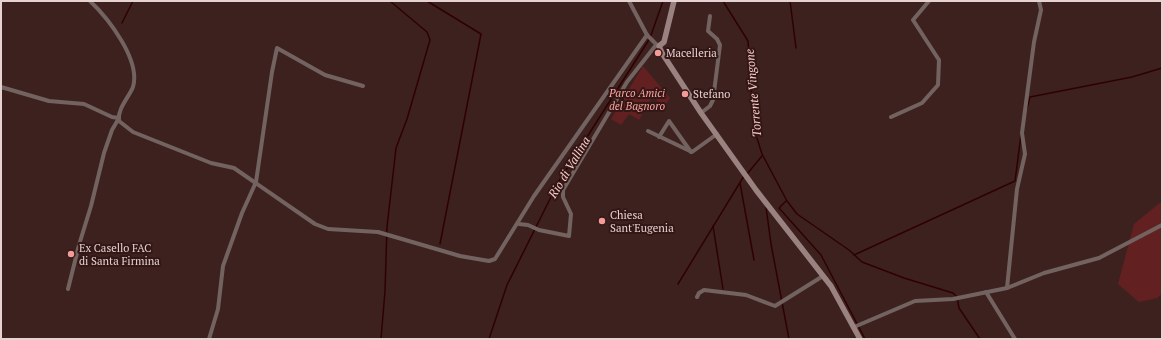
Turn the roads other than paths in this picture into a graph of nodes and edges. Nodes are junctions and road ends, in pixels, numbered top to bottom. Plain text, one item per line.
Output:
1 (90, 1) edge
2 (629, 1) edge
3 (674, 1) edge
4 (929, 1) edge
5 (1039, 1) edge
6 (710, 16) dead end
7 (650, 37) junction
8 (658, 45) junction
9 (363, 86) dead end
10 (1, 87) edge
11 (700, 113) junction
12 (891, 117) dead end
13 (119, 118) junction
14 (648, 131) dead end
15 (717, 134) junction
16 (660, 137) junction
17 (690, 152) junction
18 (256, 182) junction
19 (519, 224) junction
20 (1162, 225) edge
21 (823, 276) junction
22 (1007, 288) junction
23 (68, 289) dead end
24 (986, 292) junction
25 (697, 297) dead end
26 (854, 327) junction
27 (209, 339) edge
28 (860, 339) edge
29 (1015, 339) edge

1 - 13 street
2 - 7 street
3 - 8 street
4 - 12 street
5 - 22 street
6 - 11 street
7 - 8 street
7 - 19 street
8 - 11 street
8 - 19 street
9 - 18 street
10 - 13 street
11 - 15 street
13 - 18 street
13 - 23 street
14 - 16 street
15 - 17 street
15 - 21 street
16 - 17 street
16 - 17 street
18 - 19 street
18 - 27 street
20 - 22 street
21 - 25 street
21 - 26 street
22 - 24 street
24 - 26 street
24 - 29 street
26 - 28 street

